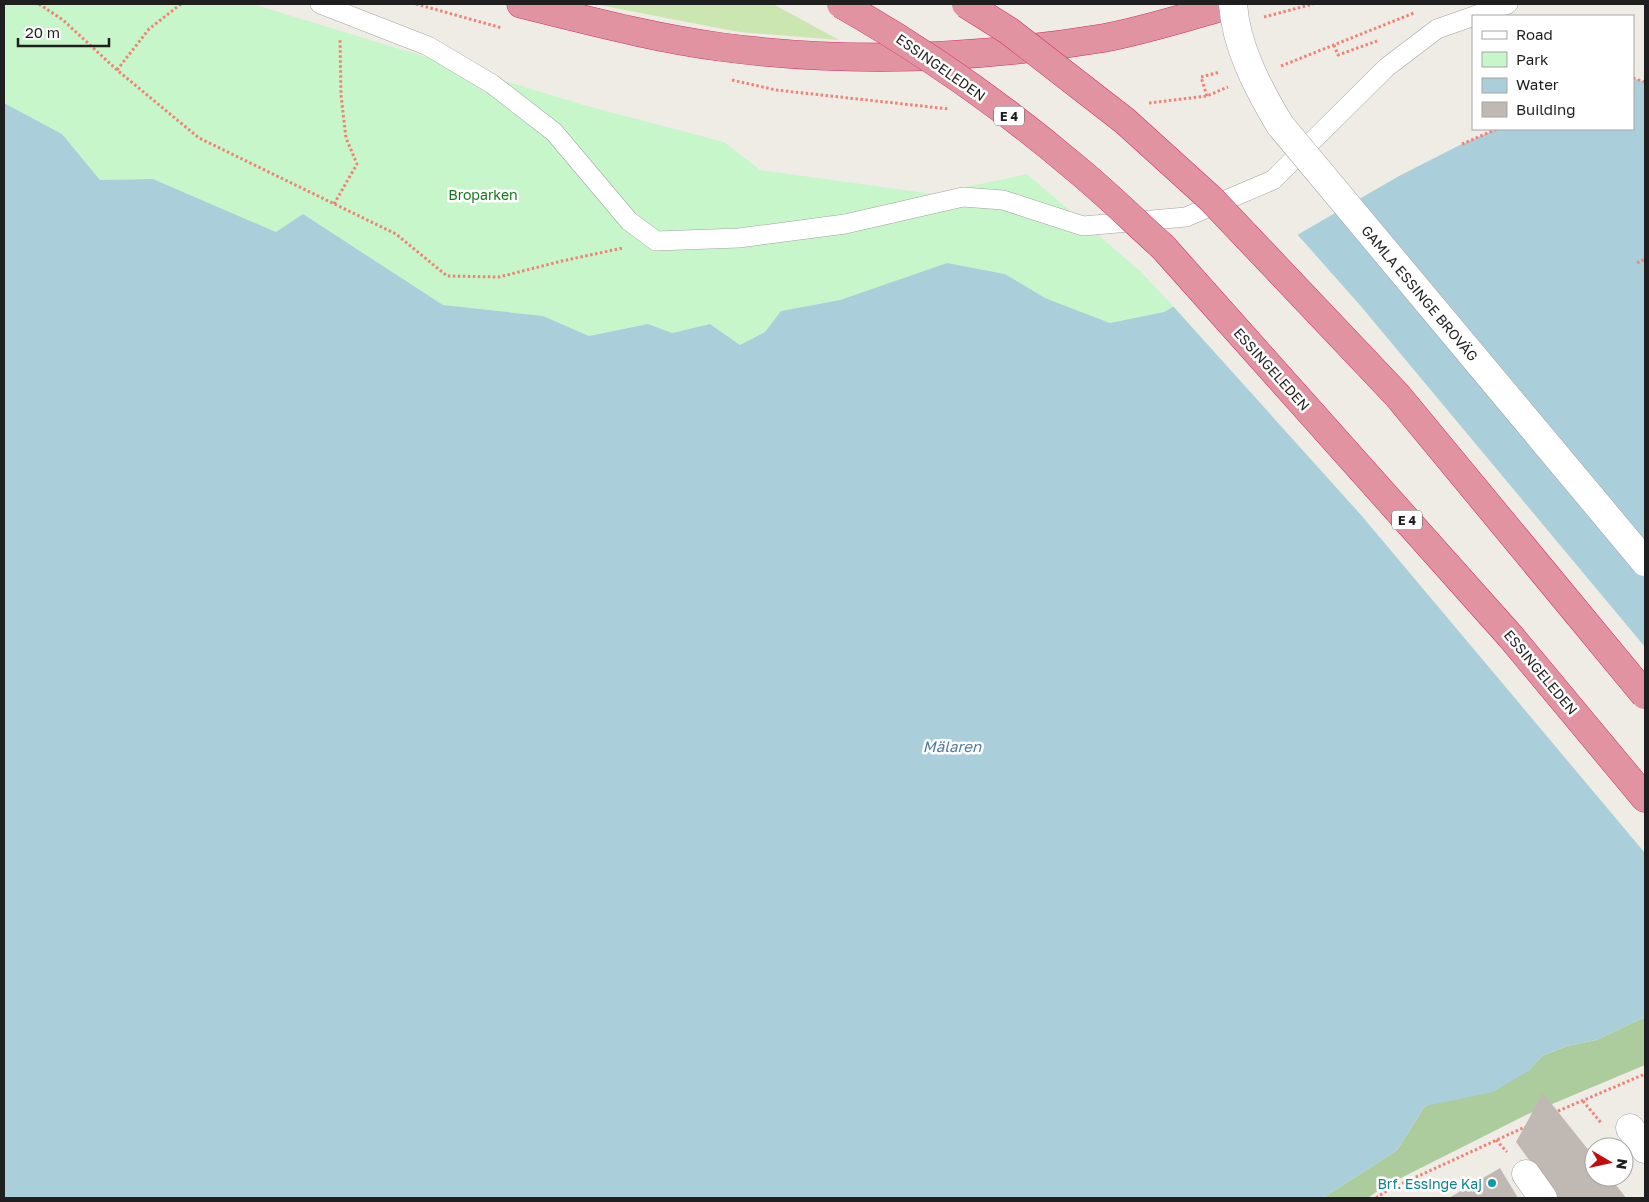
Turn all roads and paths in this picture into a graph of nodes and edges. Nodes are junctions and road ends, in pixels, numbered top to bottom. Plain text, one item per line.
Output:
1 (39, 4) edge
2 (181, 4) edge
3 (320, 4) edge
4 (521, 4) edge
5 (841, 4) edge
6 (966, 4) edge
7 (990, 4) edge
8 (1232, 4) edge
9 (1508, 4) edge
10 (339, 10) junction
11 (1477, 15) edge
12 (1472, 17) edge
13 (1008, 31) junction
14 (117, 70) junction
15 (1225, 71) dead end
16 (1207, 96) dead end
17 (1494, 130) edge
18 (1462, 144) dead end
19 (334, 204) junction
20 (592, 255) dead end
21 (1645, 260) edge
22 (1637, 263) dead end
23 (1645, 562) edge
24 (1645, 695) edge
25 (1645, 798) edge
26 (1645, 1074) edge
27 (1583, 1100) junction
28 (1558, 1112) dead end
29 (1524, 1126) dead end
30 (1627, 1135) edge
31 (1526, 1174) dead end
32 (1376, 1198) edge
33 (1543, 1198) edge

1 - 14 path
2 - 14 path
3 - 10 lane
4 - 8 highway
5 - 25 highway, ESSINGELEDEN / E 4, bridge
6 - 13 highway, bridge
7 - 13 highway
8 - 23 street, GAMLA ESSINGE BROVÄG, bridge
9 - 11 lane
10 - 12 lane
10 - 19 path
13 - 24 highway, bridge
14 - 19 path
15 - 16 path
17 - 18 path
19 - 20 path
21 - 22 path
26 - 27 path
27 - 28 path
27 - 30 path
29 - 32 path
31 - 33 street

